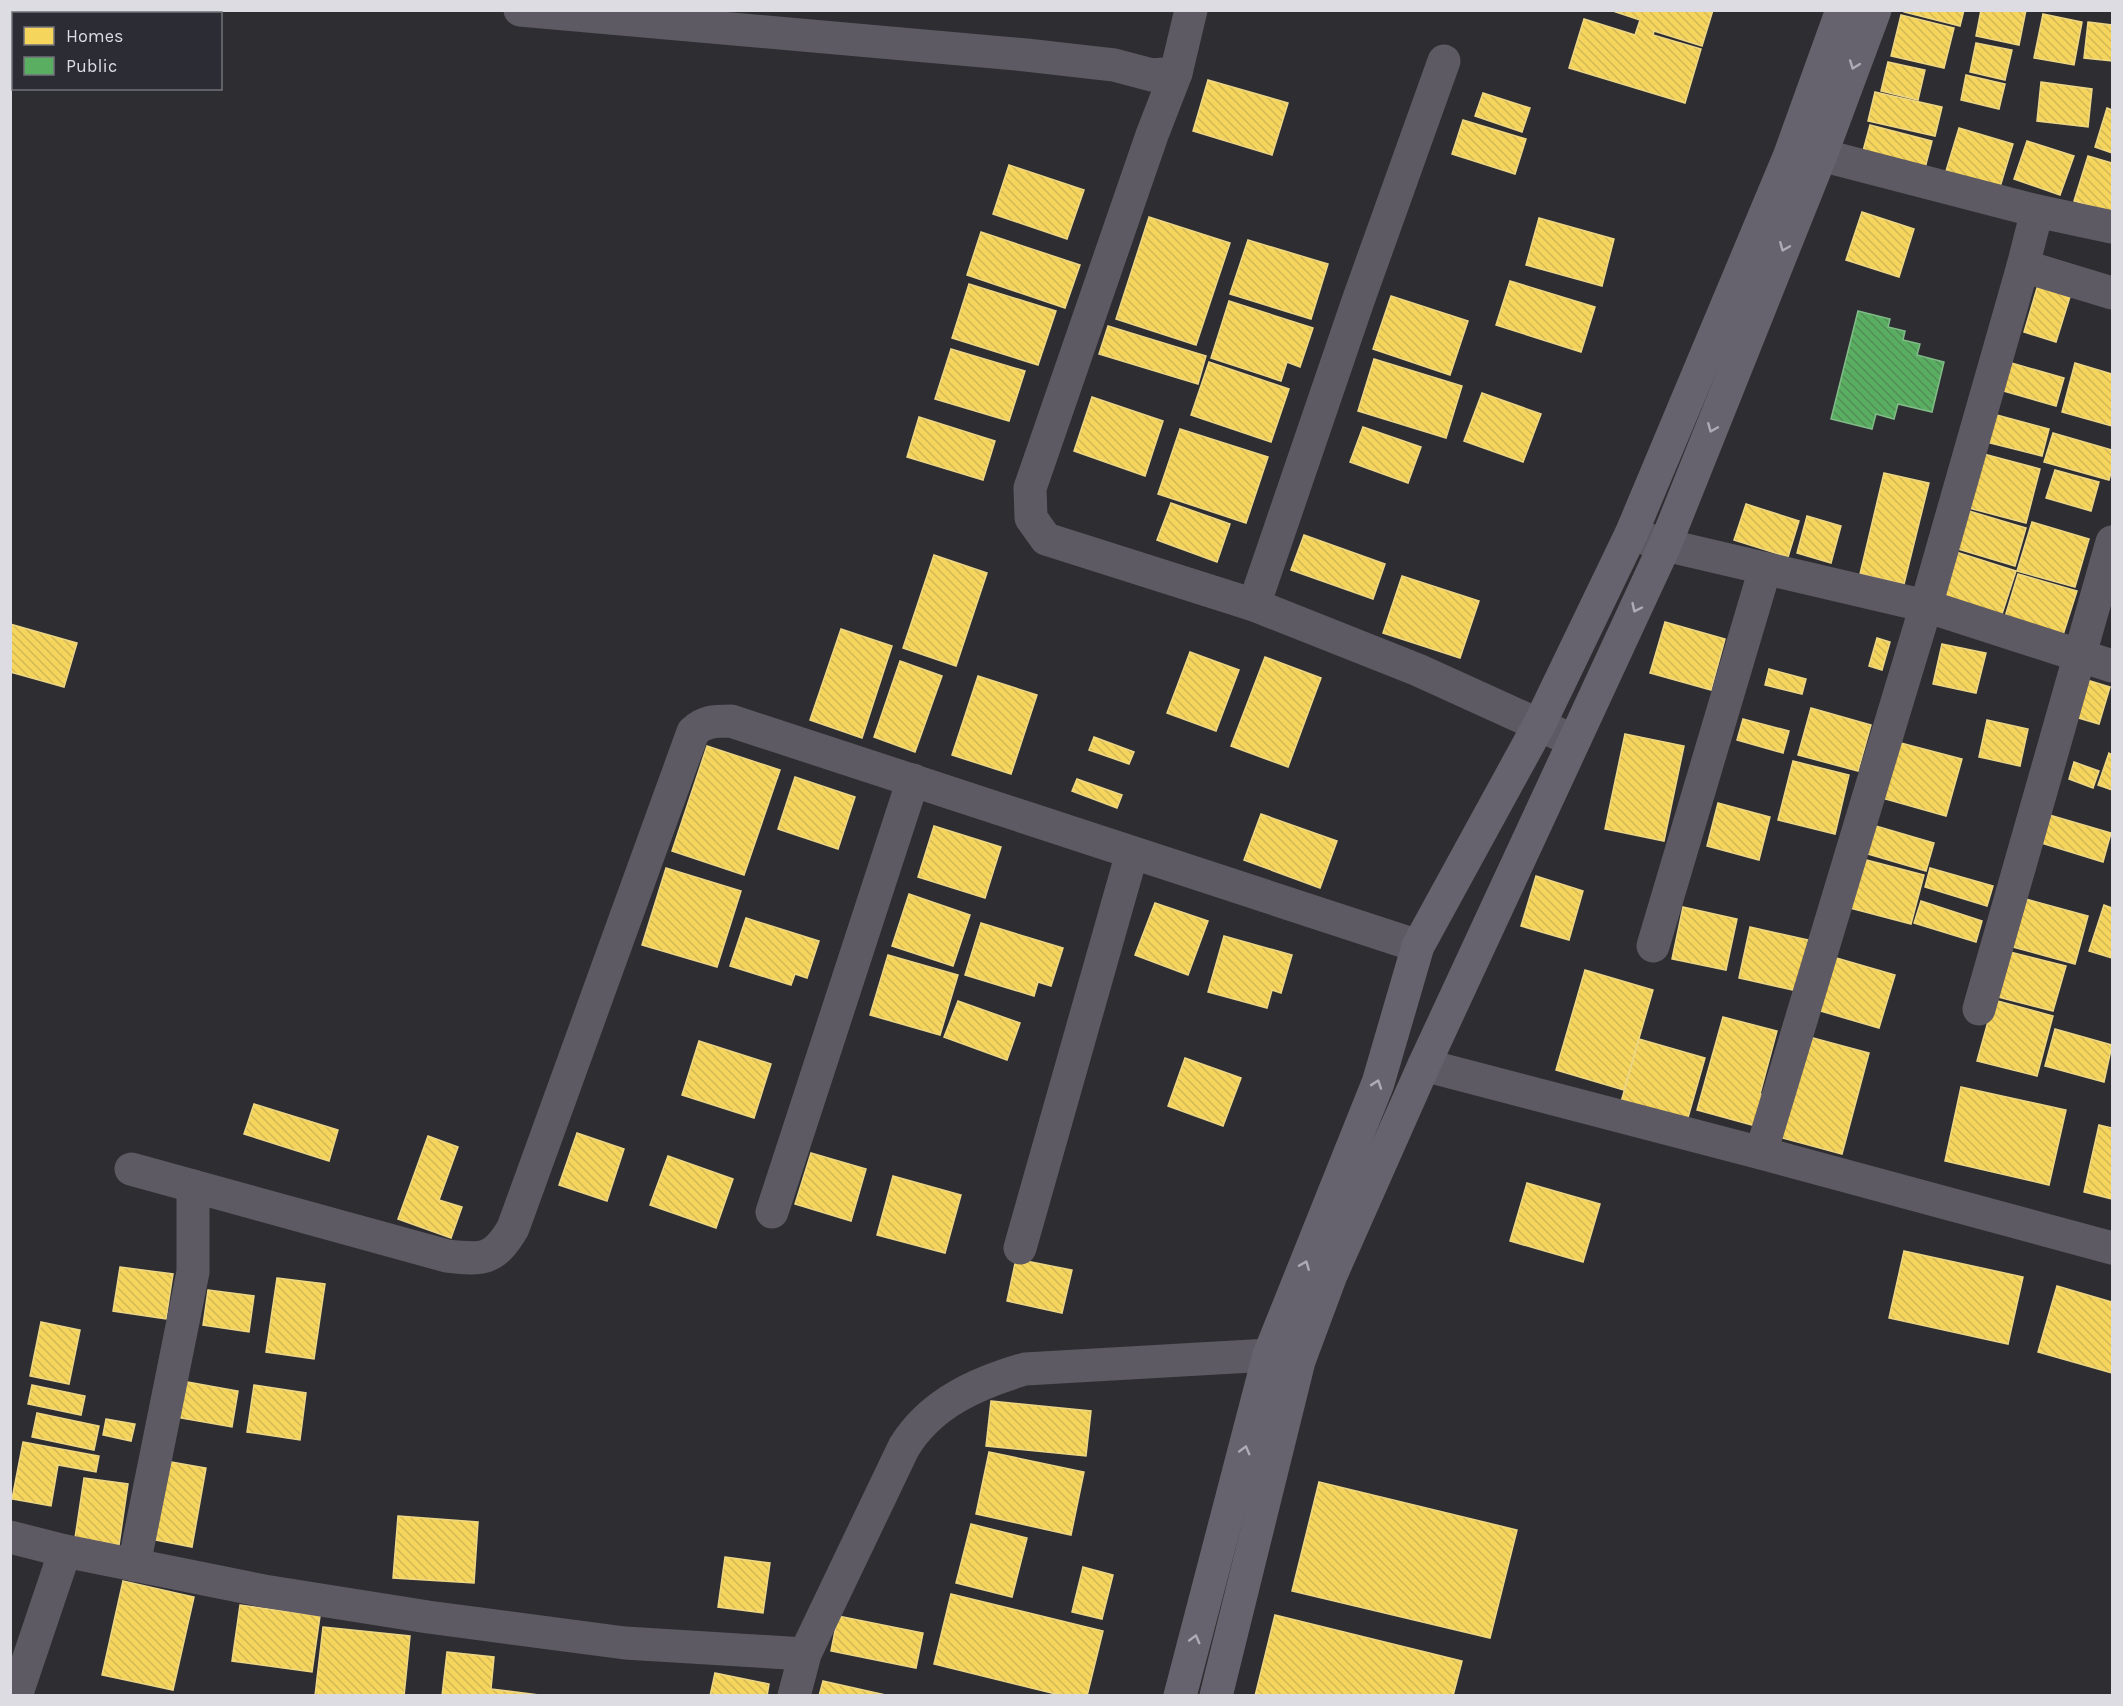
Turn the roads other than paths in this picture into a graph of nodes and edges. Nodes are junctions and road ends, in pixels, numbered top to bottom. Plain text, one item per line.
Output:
1 (520, 10) edge
2 (1191, 10) edge
3 (1842, 10) edge
4 (1875, 10) edge
5 (1444, 61) dead end
6 (1176, 73) junction
7 (1821, 155) junction
8 (2037, 211) junction
9 (2112, 226) edge
10 (2023, 266) junction
11 (2112, 293) edge
12 (1631, 534) junction
13 (2112, 542) edge
14 (1665, 545) junction
15 (1765, 569) junction
16 (1254, 605) junction
17 (1926, 606) junction
18 (2080, 655) junction
19 (2112, 666) edge
20 (1539, 725) junction
21 (1574, 741) junction
22 (913, 780) junction
23 (1132, 853) junction
24 (1418, 946) junction
25 (1653, 946) dead end
26 (1979, 1009) dead end
27 (1424, 1065) junction
28 (1761, 1153) junction
29 (131, 1169) dead end
30 (193, 1186) junction
31 (772, 1212) dead end
32 (1020, 1248) dead end
33 (2112, 1248) edge
34 (1269, 1355) junction
35 (10, 1537) edge
36 (65, 1551) junction
37 (134, 1565) junction
38 (805, 1654) junction
39 (16, 1695) edge
40 (794, 1695) edge
41 (1180, 1695) edge
42 (1216, 1695) edge

1 - 6 street
2 - 6 street
3 - 12 main road
4 -> 7 main road
5 - 16 street
6 - 16 street
7 - 8 street
7 -> 14 main road
8 - 9 street
8 - 10 street
10 - 11 street
10 - 17 street
12 - 14 street
12 - 20 main road
13 - 18 street
14 - 15 street
14 -> 21 main road
15 - 17 street
15 - 25 street
16 - 20 street
17 - 18 street
17 - 28 street
18 - 19 street
18 - 26 street
20 - 21 street
20 - 24 main road
21 - 27 main road
22 - 23 street
22 - 30 street
22 - 31 street
23 - 24 street
23 - 32 street
34 -> 24 main road
27 - 28 street
27 - 42 main road
28 - 33 street
29 - 30 street
30 - 37 street
34 - 38 street
41 -> 34 main road
35 - 36 street
36 - 37 street
36 - 39 street
37 - 38 street
38 - 40 street

